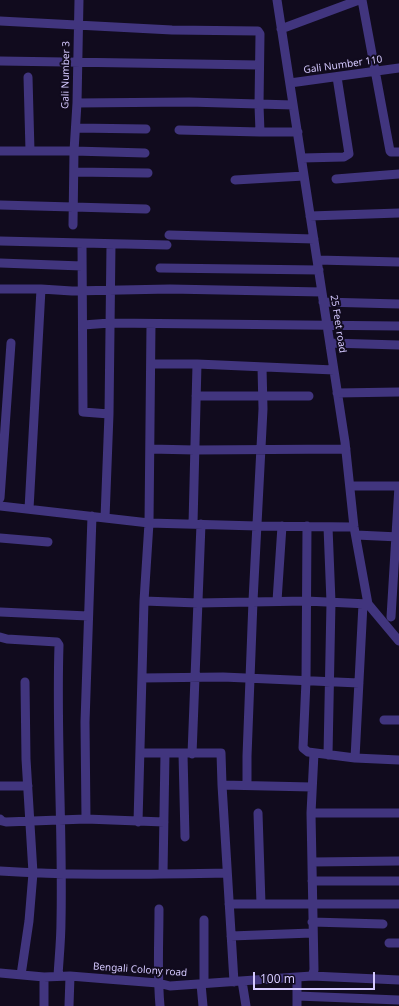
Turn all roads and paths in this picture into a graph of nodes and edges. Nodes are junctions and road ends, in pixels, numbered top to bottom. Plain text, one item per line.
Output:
1 (79, 0) edge
2 (277, 0) edge
3 (358, 0) edge
4 (362, 0) edge
5 (0, 21) edge
6 (78, 25) junction
7 (281, 29) junction
8 (0, 61) edge
9 (77, 62) junction
10 (259, 65) junction
11 (399, 68) edge
12 (376, 72) junction
13 (28, 77) dead end
14 (337, 77) junction
15 (290, 83) junction
16 (77, 103) junction
17 (259, 105) junction
18 (293, 105) junction
19 (76, 128) junction
20 (146, 129) dead end
21 (179, 130) dead end
22 (260, 132) junction
23 (298, 132) junction
24 (0, 151) edge
25 (30, 151) junction
26 (74, 151) junction
27 (399, 152) edge
28 (145, 153) dead end
29 (302, 158) junction
30 (74, 172) junction
31 (148, 173) dead end
32 (399, 174) edge
33 (304, 176) junction
34 (336, 179) dead end
35 (235, 180) dead end
36 (0, 205) edge
37 (74, 207) junction
38 (146, 209) dead end
39 (399, 213) edge
40 (310, 216) junction
41 (72, 224) dead end
42 (168, 235) dead end
43 (314, 239) junction
44 (0, 241) edge
45 (82, 243) junction
46 (111, 244) junction
47 (167, 245) dead end
48 (317, 260) junction
49 (399, 262) edge
50 (0, 263) edge
51 (82, 266) junction
52 (160, 268) dead end
53 (318, 270) junction
54 (0, 289) edge
55 (41, 289) junction
56 (82, 291) junction
57 (111, 291) junction
58 (322, 292) junction
59 (323, 302) junction
60 (399, 304) edge
61 (110, 323) junction
62 (151, 324) junction
63 (82, 325) junction
64 (327, 325) junction
65 (399, 326) edge
66 (12, 343) dead end
67 (330, 343) junction
68 (399, 345) edge
69 (151, 364) junction
70 (197, 364) junction
71 (262, 367) junction
72 (334, 370) junction
73 (399, 392) edge
74 (337, 393) junction
75 (196, 396) junction
76 (262, 396) junction
77 (309, 396) dead end
78 (109, 414) junction
79 (150, 449) junction
80 (261, 449) junction
81 (346, 449) junction
82 (195, 450) junction
83 (399, 485) edge
84 (350, 486) junction
85 (0, 498) edge
86 (0, 506) edge
87 (29, 509) junction
88 (92, 516) junction
89 (105, 518) junction
90 (149, 522) junction
91 (197, 524) junction
92 (257, 526) junction
93 (282, 526) junction
94 (307, 526) junction
95 (328, 527) junction
96 (355, 531) junction
97 (397, 537) edge
98 (0, 538) edge
99 (48, 542) dead end
100 (144, 601) junction
101 (253, 601) junction
102 (277, 601) junction
103 (306, 601) junction
104 (331, 602) junction
105 (198, 603) junction
106 (366, 604) junction
107 (0, 612) edge
108 (88, 616) junction
109 (378, 616) junction
110 (395, 617) edge
111 (0, 637) edge
112 (399, 641) edge
113 (195, 677) junction
114 (142, 678) junction
115 (250, 679) junction
116 (306, 681) junction
117 (25, 682) dead end
118 (330, 682) junction
119 (359, 683) junction
120 (384, 720) dead end
121 (399, 720) edge
122 (140, 752) junction
123 (165, 753) junction
124 (314, 753) junction
125 (188, 754) junction
126 (328, 755) junction
127 (355, 758) junction
128 (399, 760) edge
129 (247, 784) junction
130 (222, 785) junction
131 (0, 786) edge
132 (28, 786) junction
133 (312, 787) junction
134 (258, 813) dead end
135 (311, 813) junction
136 (399, 813) edge
137 (0, 819) edge
138 (61, 819) junction
139 (86, 819) junction
140 (31, 821) junction
141 (138, 822) junction
142 (164, 822) junction
143 (185, 837) dead end
144 (399, 861) edge
145 (312, 862) junction
146 (0, 871) edge
147 (33, 873) junction
148 (61, 873) junction
149 (227, 873) junction
150 (163, 874) junction
151 (312, 881) junction
152 (399, 881) edge
153 (229, 904) junction
154 (261, 904) junction
155 (313, 904) junction
156 (399, 904) edge
157 (159, 909) dead end
158 (204, 920) dead end
159 (312, 922) junction
160 (383, 924) dead end
161 (312, 933) junction
162 (231, 936) junction
163 (389, 943) dead end
164 (399, 943) edge
165 (0, 973) edge
166 (21, 975) junction
167 (58, 976) junction
168 (70, 976) junction
169 (312, 976) junction
170 (44, 977) junction
171 (297, 977) junction
172 (399, 980) edge
173 (238, 982) junction
174 (158, 983) junction
175 (202, 984) junction
176 (297, 996) junction
177 (399, 1000) edge
178 (44, 1006) edge
179 (69, 1006) edge
180 (160, 1006) edge
181 (203, 1006) edge
182 (246, 1006) edge
183 (297, 1006) edge

1 - 6 street, Gali Number 3
2 - 7 street, 25 Feet road
3 - 7 street
4 - 12 street
5 - 6 street
6 - 9 street, Gali Number 3
6 - 10 street
7 - 15 street, 25 Feet road
8 - 9 street
9 - 10 street
9 - 16 street, Gali Number 3
10 - 17 street
11 - 12 street, Gali Number 110
12 - 14 street, Gali Number 110
12 - 27 street
13 - 25 street
14 - 15 street, Gali Number 110
14 - 29 street
15 - 18 street, 25 Feet road
16 - 17 street
16 - 19 street, Gali Number 3
17 - 18 street
17 - 22 street
18 - 23 street, 25 Feet road
19 - 20 street
19 - 26 street, Gali Number 3
21 - 22 street
22 - 23 street
23 - 29 street, 25 Feet road
24 - 25 street
25 - 26 street
26 - 28 street
26 - 30 street, Gali Number 3
29 - 33 street, 25 Feet road
30 - 31 street
30 - 37 street, Gali Number 3
32 - 34 street
33 - 35 street
33 - 40 street, 25 Feet road
36 - 37 street
37 - 38 street
37 - 41 street, Gali Number 3
39 - 40 street
40 - 43 street, 25 Feet road
42 - 43 street
43 - 48 street, 25 Feet road
44 - 45 street
45 - 46 street
45 - 51 street
46 - 47 street
46 - 57 street
48 - 49 street
48 - 53 street, 25 Feet road
50 - 51 street
51 - 56 street
52 - 53 street
53 - 58 street, 25 Feet road
54 - 55 street
55 - 56 street
55 - 87 street
56 - 57 street
56 - 63 street
57 - 58 street
57 - 61 street
58 - 59 street, 25 Feet road
59 - 60 street
59 - 64 street, 25 Feet road
61 - 62 street
61 - 63 street
61 - 78 street
62 - 64 street
62 - 69 street
63 - 78 street
64 - 65 street
64 - 67 street, 25 Feet road
66 - 85 street
67 - 68 street
67 - 72 street, 25 Feet road
69 - 70 street
69 - 79 street
70 - 71 street
70 - 75 street
71 - 72 street
71 - 76 street
72 - 74 street, 25 Feet road
73 - 74 street
74 - 81 street, 25 Feet road
75 - 76 street
75 - 82 street
76 - 77 street
76 - 80 street
78 - 89 street
79 - 82 street
79 - 90 street
80 - 81 street
80 - 82 street
80 - 92 street
81 - 84 street, 25 Feet road
82 - 91 street
83 - 84 street
83 - 97 street
84 - 96 street, 25 Feet road
86 - 87 street
87 - 88 street
88 - 89 street
88 - 108 street
89 - 90 street
90 - 91 street
90 - 100 street
91 - 92 street
91 - 105 street
92 - 93 street
92 - 101 street
93 - 94 street
93 - 102 street
94 - 95 street
94 - 103 street
95 - 96 street
95 - 104 street
96 - 97 street
96 - 106 street, 25 Feet road
97 - 110 street
98 - 99 street
100 - 105 street
100 - 114 street
101 - 102 street
101 - 105 street
101 - 115 street
102 - 103 street
103 - 104 street
103 - 116 street
104 - 106 street
104 - 118 street
105 - 113 street
106 - 109 street, 25 Feet road
106 - 119 street
107 - 108 street
108 - 139 street
109 - 110 street
109 - 112 street, 25 Feet road
111 - 138 street
113 - 114 street
113 - 115 street
113 - 125 street
114 - 122 street
115 - 116 street
115 - 129 street
116 - 118 street
116 - 124 street
117 - 132 street
118 - 119 street
118 - 126 street
119 - 127 street
120 - 121 street
122 - 123 street
122 - 141 street
123 - 125 street
123 - 142 street
124 - 126 street
124 - 133 street
125 - 130 street
125 - 143 street
126 - 127 street
127 - 128 street
129 - 130 street
129 - 133 street
130 - 149 street
131 - 132 street
132 - 140 street
133 - 135 street
134 - 154 street
135 - 136 street
135 - 145 street
137 - 140 street
138 - 139 street
138 - 140 street
138 - 148 street
139 - 141 street
140 - 147 street
141 - 142 street
142 - 150 street
144 - 145 street
145 - 151 street
146 - 147 street
147 - 148 street
147 - 166 street
148 - 150 street
148 - 167 street
149 - 150 street
149 - 153 street
151 - 152 street
151 - 155 street
153 - 154 street
153 - 162 street
154 - 155 street
155 - 156 street
155 - 159 street
157 - 174 street
158 - 175 street
159 - 160 street
159 - 161 street
161 - 162 street
161 - 169 street
162 - 173 street
163 - 164 street
165 - 166 street, Bengali Colony road
166 - 170 street, Bengali Colony road
167 - 168 street, Bengali Colony road
167 - 170 street, Bengali Colony road
168 - 174 street, Bengali Colony road
168 - 179 street
169 - 171 street, Bengali Colony road
169 - 172 street, Bengali Colony road
170 - 178 street
171 - 173 street, Bengali Colony road
171 - 176 street
173 - 175 street, Bengali Colony road
173 - 182 street
174 - 175 street, Bengali Colony road
174 - 180 street
175 - 181 street
176 - 177 street
176 - 183 street

